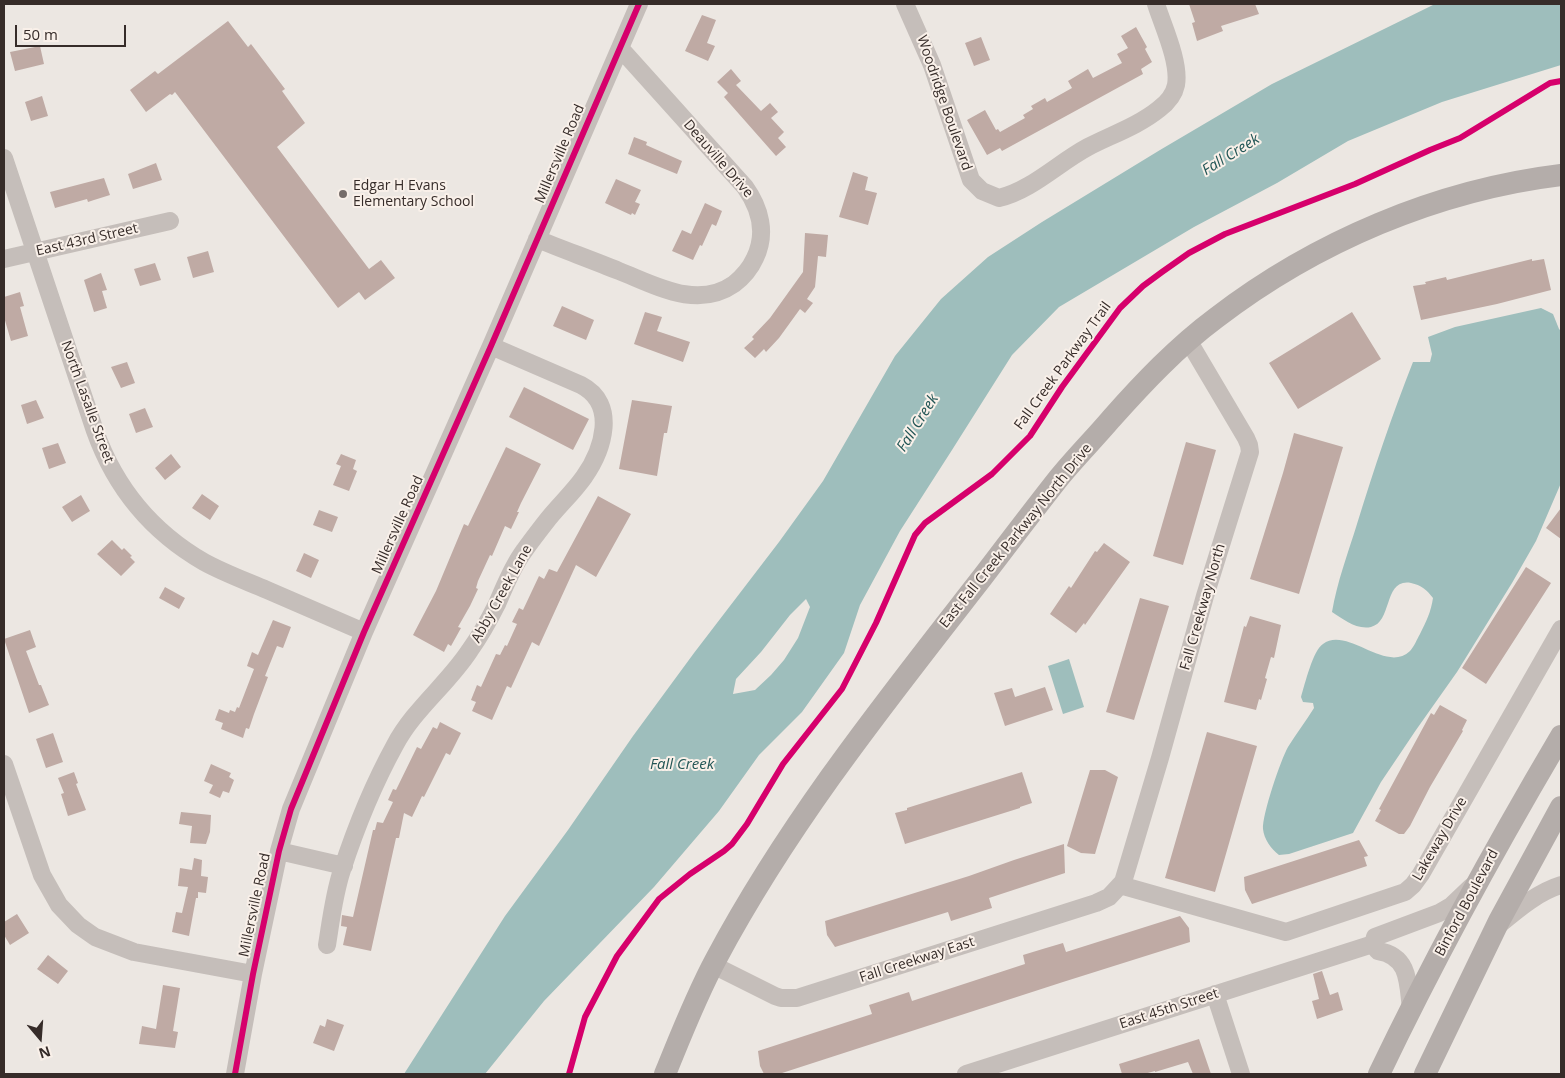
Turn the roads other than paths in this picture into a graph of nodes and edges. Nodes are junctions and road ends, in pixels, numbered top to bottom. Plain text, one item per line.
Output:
1 (639, 4) edge
2 (905, 4) edge
3 (1156, 4) edge
4 (620, 48) junction
5 (4, 158) edge
6 (1561, 175) edge
7 (170, 222) dead end
8 (537, 240) junction
9 (35, 252) junction
10 (4, 260) edge
11 (1188, 340) junction
12 (491, 346) junction
13 (1561, 629) edge
14 (364, 632) junction
15 (1561, 736) edge
16 (4, 764) edge
17 (1561, 807) edge
18 (279, 851) junction
19 (344, 866) junction
20 (1478, 880) junction
21 (1120, 885) junction
22 (1561, 885) edge
23 (1496, 928) junction
24 (1373, 944) junction
25 (327, 945) dead end
26 (713, 965) junction
27 (253, 974) junction
28 (1215, 994) junction
29 (1411, 1010) junction
30 (989, 1070) edge
31 (235, 1074) edge
32 (664, 1074) edge
33 (966, 1074) edge
34 (1241, 1074) edge
35 (1379, 1074) edge
36 (1425, 1074) edge

1 - 4 street, Millersville Road
2 - 3 street, Woodridge Boulevard
4 - 8 street, Millersville Road
4 - 8 street, Deauville Drive
5 - 9 street, North Lasalle Street
6 - 11 main road, East Fall Creek Parkway North Drive
7 - 9 street, East 43rd Street
8 - 12 street, Millersville Road
9 - 10 street, East 43rd Street
9 - 14 street, North Lasalle Street
11 - 21 street, Fall Creekway North
11 - 26 main road, East Fall Creek Parkway North Drive
12 - 14 street, Millersville Road
12 - 19 street, Abby Creek Lane
13 - 21 street, Lakeway Drive
14 - 18 street, Millersville Road
15 - 20 main road, Binford Boulevard
16 - 27 street
17 - 23 main road
18 - 19 street
18 - 27 street, Millersville Road
19 - 25 street, Abby Creek Lane
20 - 24 street, East 45th Street
20 - 29 main road, Binford Boulevard
21 - 26 street, Fall Creekway East
22 - 23 street
23 - 36 main road
24 - 28 street, East 45th Street
24 - 29 street
26 - 32 main road, East Fall Creek Parkway North Drive
27 - 31 street, Millersville Road
28 - 30 street, East 45th Street
28 - 34 street
29 - 35 main road, Binford Boulevard
30 - 33 street, East 45th Street

